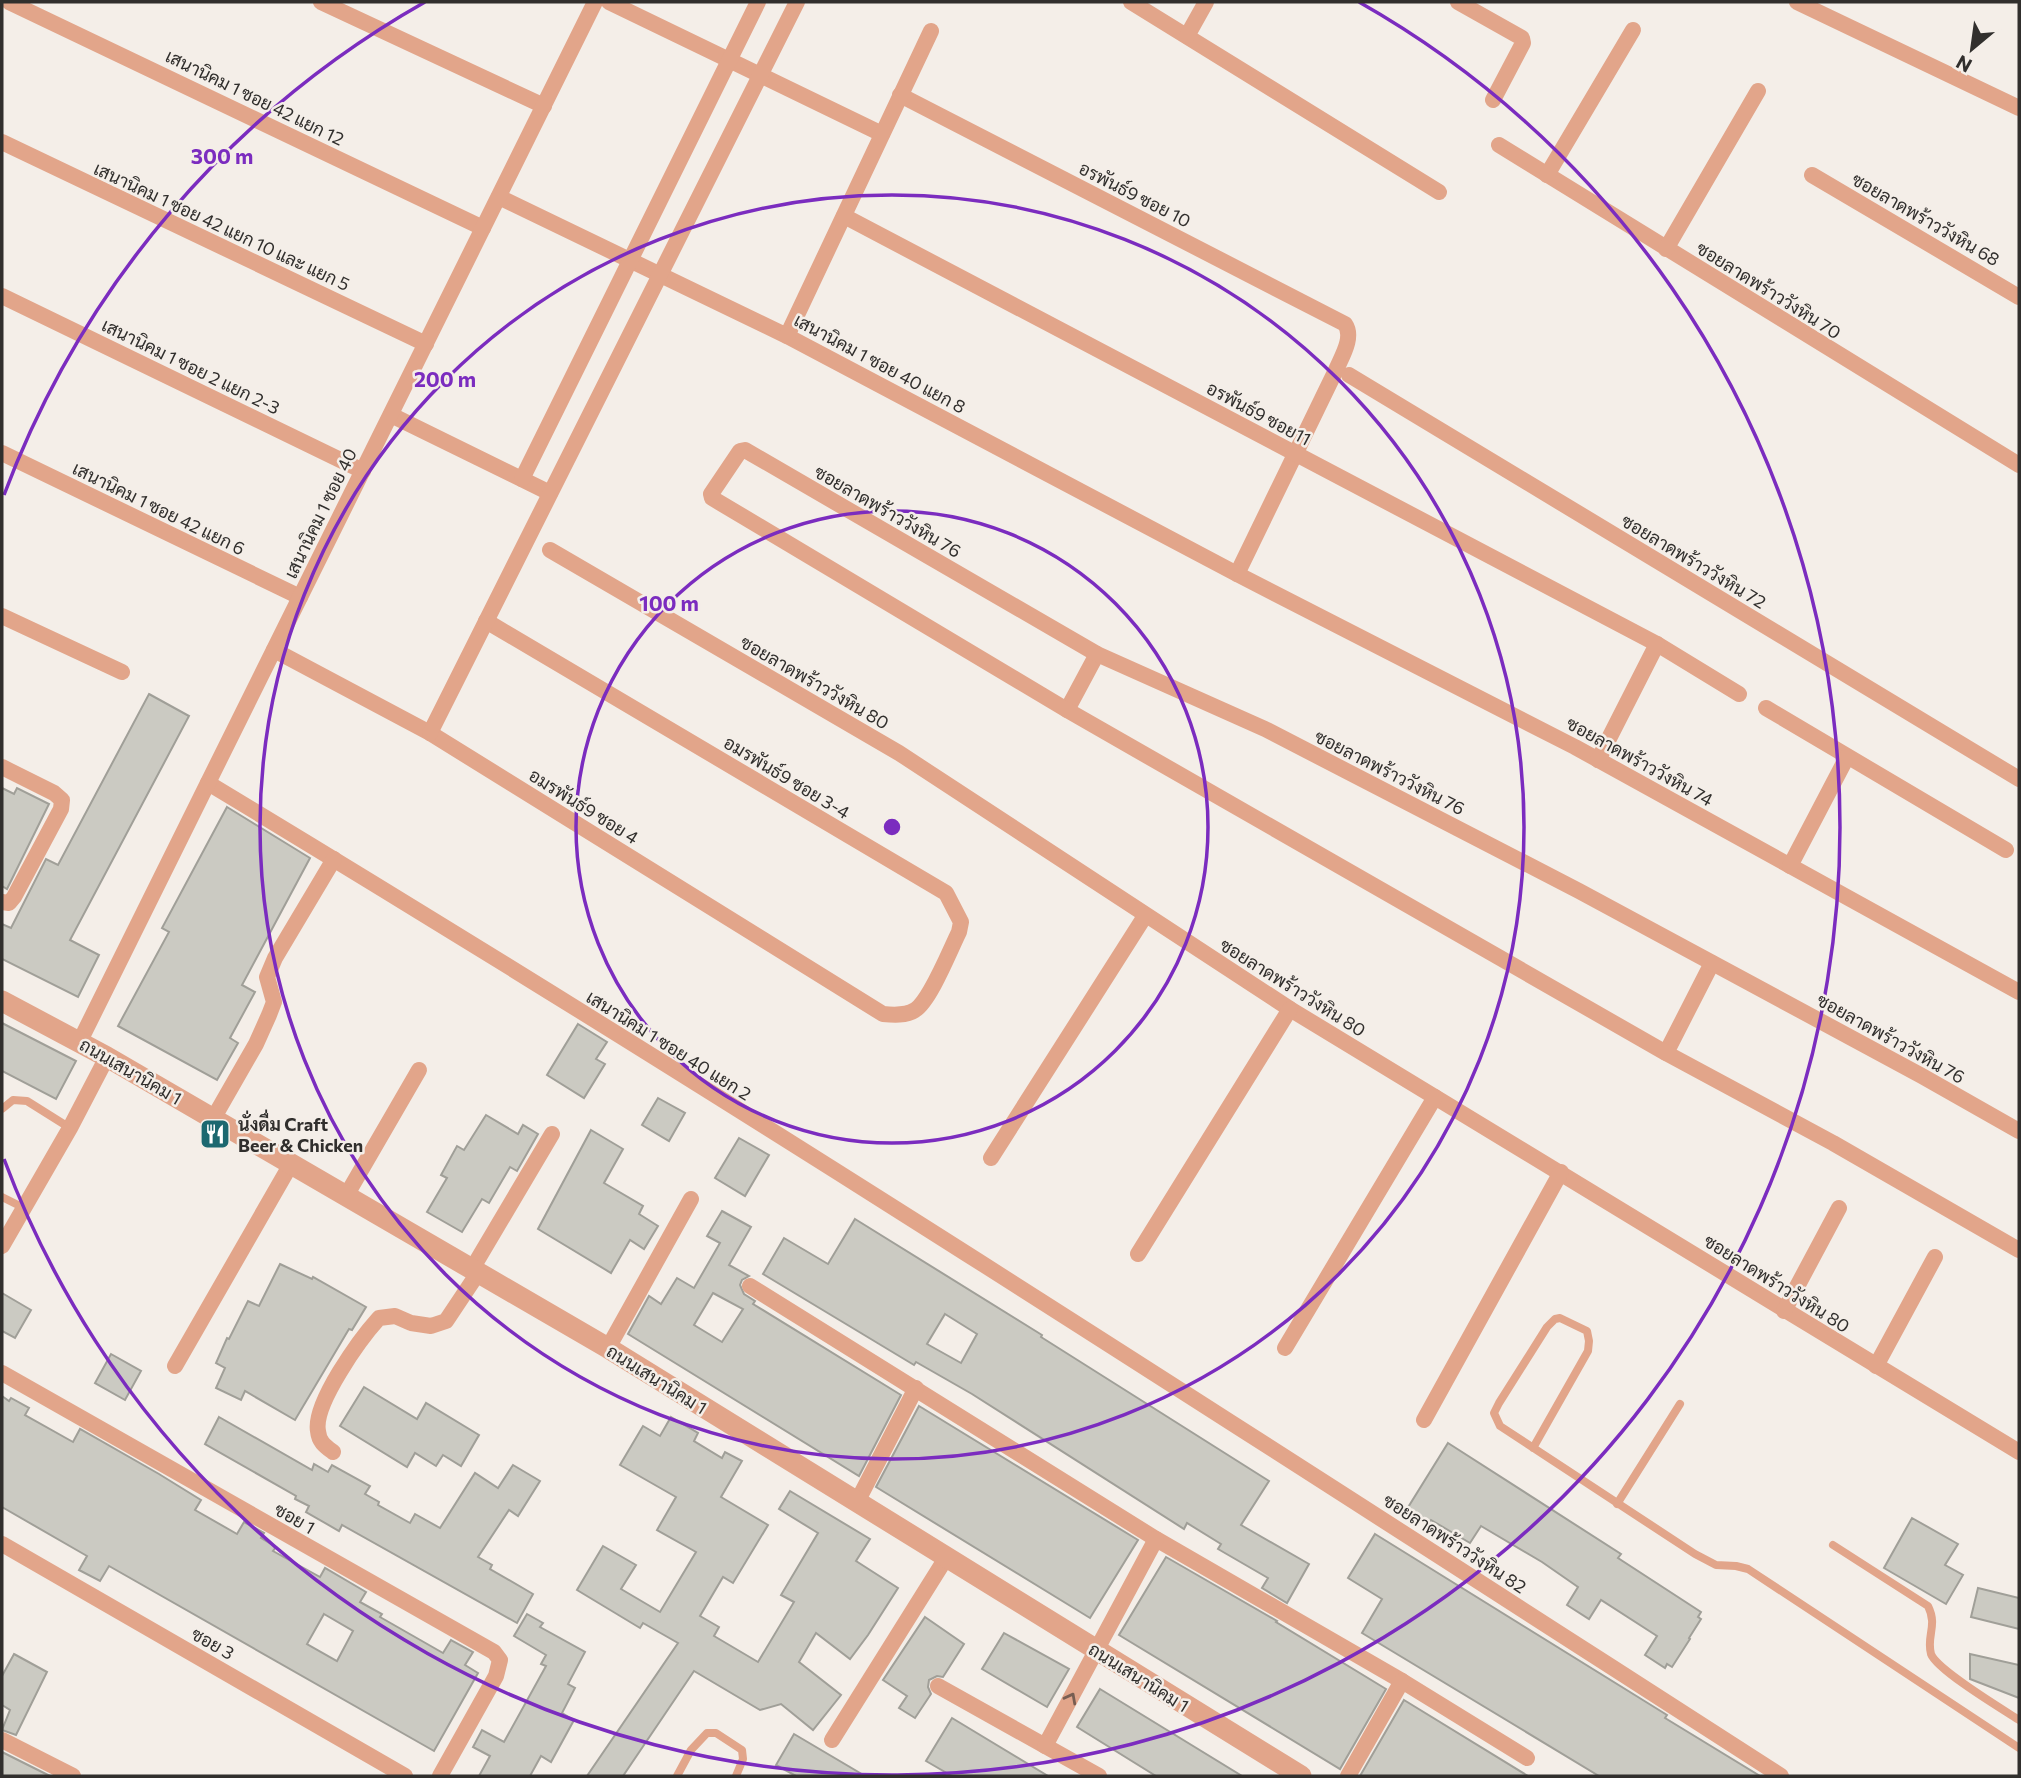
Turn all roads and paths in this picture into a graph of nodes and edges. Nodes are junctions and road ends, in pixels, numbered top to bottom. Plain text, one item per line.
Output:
1 (9, 2) edge
2 (321, 2) edge
3 (595, 2) edge
4 (609, 2) edge
5 (758, 2) edge
6 (797, 2) edge
7 (1131, 2) edge
8 (1206, 2) edge
9 (1458, 2) edge
10 (1797, 2) edge
11 (1633, 30) dead end
12 (931, 31) dead end
13 (1187, 36) junction
14 (729, 60) junction
15 (760, 75) junction
16 (1758, 91) dead end
17 (900, 95) junction
18 (1493, 100) dead end
19 (544, 106) junction
20 (2019, 108) edge
21 (882, 134) junction
22 (2, 142) edge
23 (1499, 145) dead end
24 (1547, 175) junction
25 (1812, 175) dead end
26 (1439, 192) dead end
27 (499, 197) junction
28 (844, 216) junction
29 (483, 228) junction
30 (1666, 249) junction
31 (630, 261) junction
32 (660, 275) junction
33 (2, 296) edge
34 (2019, 297) edge
35 (787, 336) junction
36 (426, 344) junction
37 (1349, 375) dead end
38 (391, 415) junction
39 (2, 453) edge
40 (1294, 453) junction
41 (2019, 465) edge
42 (363, 471) junction
43 (522, 479) junction
44 (550, 493) junction
45 (550, 550) dead end
46 (1237, 574) junction
47 (300, 597) junction
48 (2, 616) edge
49 (486, 621) junction
50 (1657, 644) junction
51 (274, 650) junction
52 (1097, 654) junction
53 (122, 673) dead end
54 (1739, 694) dead end
55 (1766, 708) dead end
56 (1067, 710) junction
57 (430, 733) junction
58 (1847, 757) junction
59 (1598, 760) junction
60 (2, 767) edge
61 (2019, 779) edge
62 (208, 783) junction
63 (2006, 850) dead end
64 (334, 859) junction
65 (1790, 866) junction
66 (2, 902) edge
67 (1145, 916) junction
68 (1712, 963) junction
69 (2019, 992) edge
70 (2, 1001) edge
71 (868, 1005) joint
72 (1290, 1009) junction
73 (80, 1041) junction
74 (1666, 1053) junction
75 (107, 1057) junction
76 (419, 1070) dead end
77 (1435, 1097) junction
78 (2, 1109) edge
79 (213, 1119) junction
80 (70, 1128) junction
81 (2019, 1131) edge
82 (552, 1134) dead end
83 (990, 1158) dead end
84 (291, 1164) junction
85 (1561, 1172) junction
86 (2, 1196) edge
87 (346, 1196) junction
88 (691, 1199) dead end
89 (24, 1208) junction
90 (1839, 1208) dead end
91 (2, 1246) edge
92 (2019, 1250) edge
93 (1138, 1254) dead end
94 (1935, 1257) dead end
95 (475, 1271) junction
96 (750, 1286) dead end
97 (1784, 1311) junction
98 (1107, 1343) joint
99 (608, 1348) junction
100 (1285, 1348) dead end
101 (175, 1366) dead end
102 (1876, 1366) junction
103 (2, 1373) edge
104 (916, 1388) junction
105 (1680, 1405) dead end
106 (1424, 1420) dead end
107 (1533, 1448) junction
108 (333, 1452) dead end
109 (2019, 1452) edge
110 (857, 1502) junction
111 (1617, 1504) junction
112 (1156, 1539) junction
113 (2, 1544) edge
114 (1833, 1545) dead end
115 (946, 1558) junction
116 (1097, 1650) junction
117 (1402, 1681) junction
118 (938, 1686) dead end
119 (2019, 1720) edge
120 (2, 1740) edge
121 (832, 1740) dead end
122 (1045, 1746) junction
123 (2019, 1748) edge
124 (1527, 1758) dead end
125 (73, 1776) edge
126 (405, 1776) edge
127 (440, 1776) edge
128 (677, 1776) edge
129 (736, 1776) edge
130 (1099, 1776) edge
131 (1301, 1776) edge
132 (1348, 1776) edge
133 (1781, 1776) edge

1 - 29 street, เสนานิคม 1 ซอย 42 แยก 12
2 - 19 street
3 - 19 street, เสนานิคม 1 ซอย 40
4 - 14 street
5 - 14 street
6 - 15 street
7 - 13 street
8 - 13 street
9 - 18 street
10 - 20 street
11 - 24 street
12 - 17 street
13 - 26 street
14 - 15 street
14 - 31 street
15 - 21 street
15 - 32 street
16 - 30 street
17 - 21 street
17 - 40 street, อรพันธ์9 ซอย 10
19 - 27 street, เสนานิคม 1 ซอย 40
21 - 28 street
22 - 36 street, เสนานิคม 1 ซอย 42 แยก 10 และ แยก 5
23 - 24 street, ซอยลาดพร้าววังหิน 70
24 - 30 street, ซอยลาดพร้าววังหิน 70
25 - 34 street, ซอยลาดพร้าววังหิน 68
27 - 29 street, เสนานิคม 1 ซอย 40
27 - 31 street, เสนานิคม 1 ซอย 40 แยก 8
28 - 35 street
28 - 40 street, อรพันธ์9 ซอย11
29 - 36 street, เสนานิคม 1 ซอย 40
30 - 41 street, ซอยลาดพร้าววังหิน 70
31 - 32 street, เสนานิคม 1 ซอย 40 แยก 8
31 - 43 street
32 - 35 street, เสนานิคม 1 ซอย 40 แยก 8
32 - 44 street
33 - 42 street, เสนานิคม 1 ซอย 2 แยก 2-3
35 - 46 street, เสนานิคม 1 ซอย 40 แยก 8
36 - 38 street, เสนานิคม 1 ซอย 40
37 - 61 street, ซอยลาดพร้าววังหิน 72
38 - 42 street, เสนานิคม 1 ซอย 40
38 - 43 street
39 - 47 street, เสนานิคม 1 ซอย 42 แยก 6
40 - 46 street
40 - 50 street, อรพันธ์9 ซอย11
42 - 47 street, เสนานิคม 1 ซอย 40
43 - 44 street
44 - 49 street
45 - 67 street, ซอยลาดพร้าววังหิน 80
46 - 59 street, ซอยลาดพร้าววังหิน 74
47 - 51 street, เสนานิคม 1 ซอย 40
48 - 53 street
49 - 57 street
49 - 71 street, อมรพันธ์9 ซอย 3-4
50 - 54 street, อรพันธ์9 ซอย11
50 - 59 street
51 - 57 street, อมรพันธ์9 ซอย 4
51 - 62 street, เสนานิคม 1 ซอย 40
52 - 56 street
52 - 56 street, ซอยลาดพร้าววังหิน 76
52 - 68 street, ซอยลาดพร้าววังหิน 76
55 - 58 street
56 - 74 street
57 - 71 street, อมรพันธ์9 ซอย 4
58 - 63 street
58 - 65 street
59 - 65 street, ซอยลาดพร้าววังหิน 74
60 - 66 street
62 - 64 street, เสนานิคม 1 ซอย 40 แยก 2
62 - 73 street, เสนานิคม 1 ซอย 40
64 - 79 street
64 - 98 street, เสนานิคม 1 ซอย 40 แยก 2
65 - 69 street, ซอยลาดพร้าววังหิน 74
67 - 72 street, ซอยลาดพร้าววังหิน 80
67 - 83 street
68 - 74 street
68 - 81 street, ซอยลาดพร้าววังหิน 76
70 - 73 street, ถนนเสนานิคม 1
72 - 77 street, ซอยลาดพร้าววังหิน 80
72 - 93 street
73 - 75 street, ถนนเสนานิคม 1
74 - 92 street
75 - 79 street, ถนนเสนานิคม 1
75 - 80 street
76 - 87 street
77 - 85 street, ซอยลาดพร้าววังหิน 80
77 - 100 street
78 - 80 lane
79 - 84 street, ถนนเสนานิคม 1
80 - 89 street
82 - 95 street
84 - 87 street, ถนนเสนานิคม 1
84 - 101 street
85 - 97 street, ซอยลาดพร้าววังหิน 80
85 - 106 street
86 - 89 lane
87 - 95 street, ถนนเสนานิคม 1
88 - 99 street
89 - 91 street
90 - 97 street
94 - 102 street
95 - 99 street, ถนนเสนานิคม 1
95 - 108 street
96 - 104 street
97 - 102 street, ซอยลาดพร้าววังหิน 80
98 - 133 street, ซอยลาดพร้าววังหิน 82
99 - 110 street, ถนนเสนานิคม 1
102 - 109 street, ซอยลาดพร้าววังหิน 80
103 - 127 street, ซอย 1
104 - 110 street
104 - 112 street
105 - 111 lane
107 - 107 lane
107 - 111 lane
110 - 115 street, ถนนเสนานิคม 1
111 - 123 lane
112 - 116 street
112 - 117 street
113 - 126 street, ซอย 3
114 - 119 lane
115 - 116 street, ถนนเสนานิคม 1
115 - 121 street
122 -> 116 street
116 - 131 street, ถนนเสนานิคม 1
117 - 124 street
117 - 132 street
118 - 122 street
120 - 125 street
122 - 130 street
128 - 129 lane

